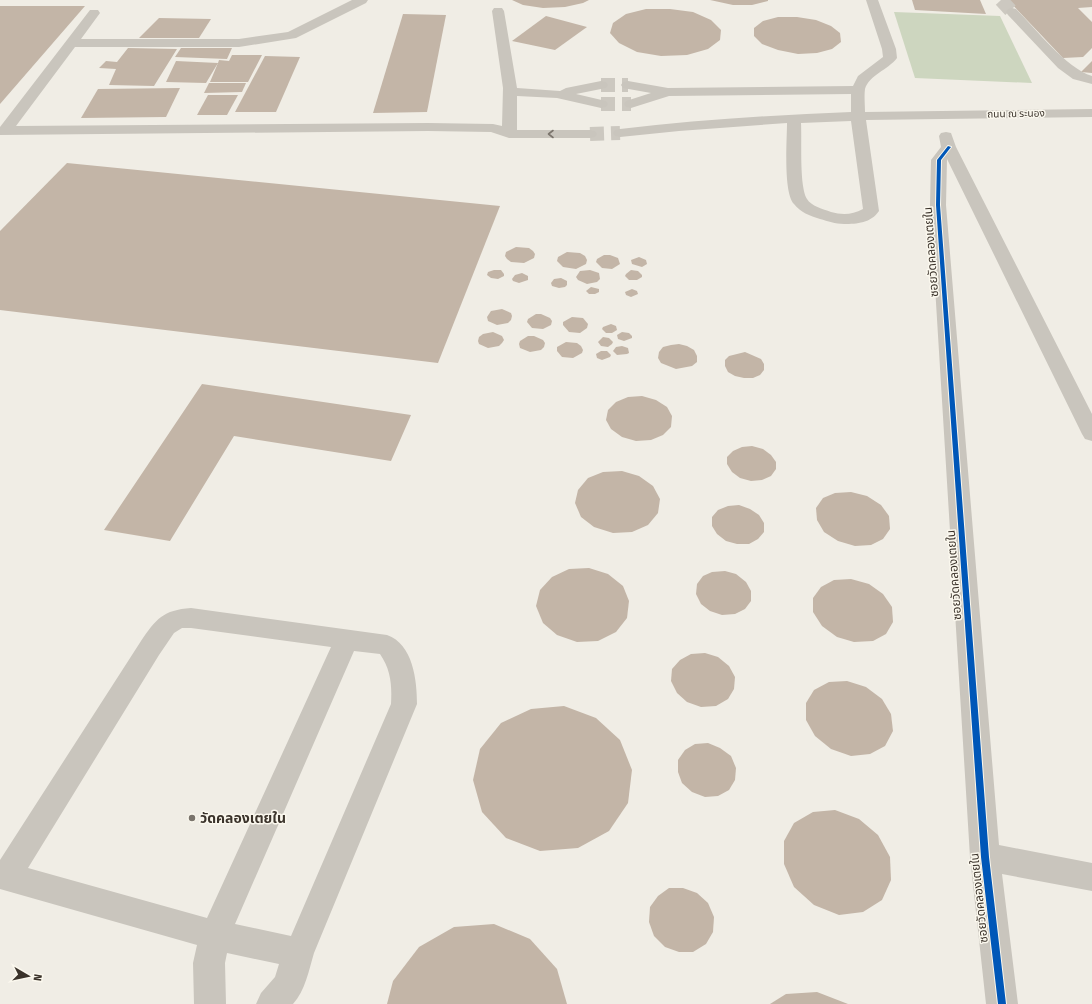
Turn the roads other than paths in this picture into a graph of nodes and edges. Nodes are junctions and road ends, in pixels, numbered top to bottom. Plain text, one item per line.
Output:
1 (362, 0) edge
2 (872, 0) edge
3 (498, 11) dead end
4 (1012, 12) tunnel mouth
5 (94, 13) dead end
6 (71, 43) junction
7 (1092, 80) edge
8 (601, 85) tunnel mouth
9 (628, 85) tunnel mouth
10 (858, 90) junction
11 (510, 92) junction
12 (668, 92) junction
13 (557, 94) junction
14 (601, 104) tunnel mouth
15 (631, 104) tunnel mouth
16 (1092, 113) edge
17 (940, 115) junction
18 (858, 117) junction
19 (794, 120) junction
20 (619, 127) tunnel mouth
21 (510, 128) junction
22 (590, 128) tunnel mouth
23 (3, 131) edge
24 (949, 147) junction
25 (1092, 434) edge
26 (347, 639) junction
27 (985, 857) junction
28 (3, 876) edge
29 (1092, 877) edge
30 (215, 934) junction
31 (299, 953) junction
32 (210, 1004) edge
33 (272, 1004) edge
34 (1002, 1004) edge

1 - 6 street
2 - 10 street
3 - 11 street
4 - 7 street
5 - 6 street
6 - 23 street
8 - 13 street
9 - 12 street
10 - 12 street
10 - 18 street
11 - 13 street
11 - 21 street
12 - 15 street
13 - 14 street
16 - 17 street, ถนน ณ ระนอง
17 - 18 street, ถนน ณ ระนอง
17 - 24 street
18 - 19 street, ถนน ณ ระนอง
18 - 19 street
19 - 20 street, ถนน ณ ระนอง
21 - 22 street
21 - 23 street
24 - 25 street
24 - 27 street, ซอยวัดคลองเตยใน
26 - 28 street
26 - 30 street
26 - 31 street
27 - 29 street
27 - 34 street, ซอยวัดคลองเตยใน
28 - 30 street
30 - 31 street
30 - 32 street
31 - 33 street

